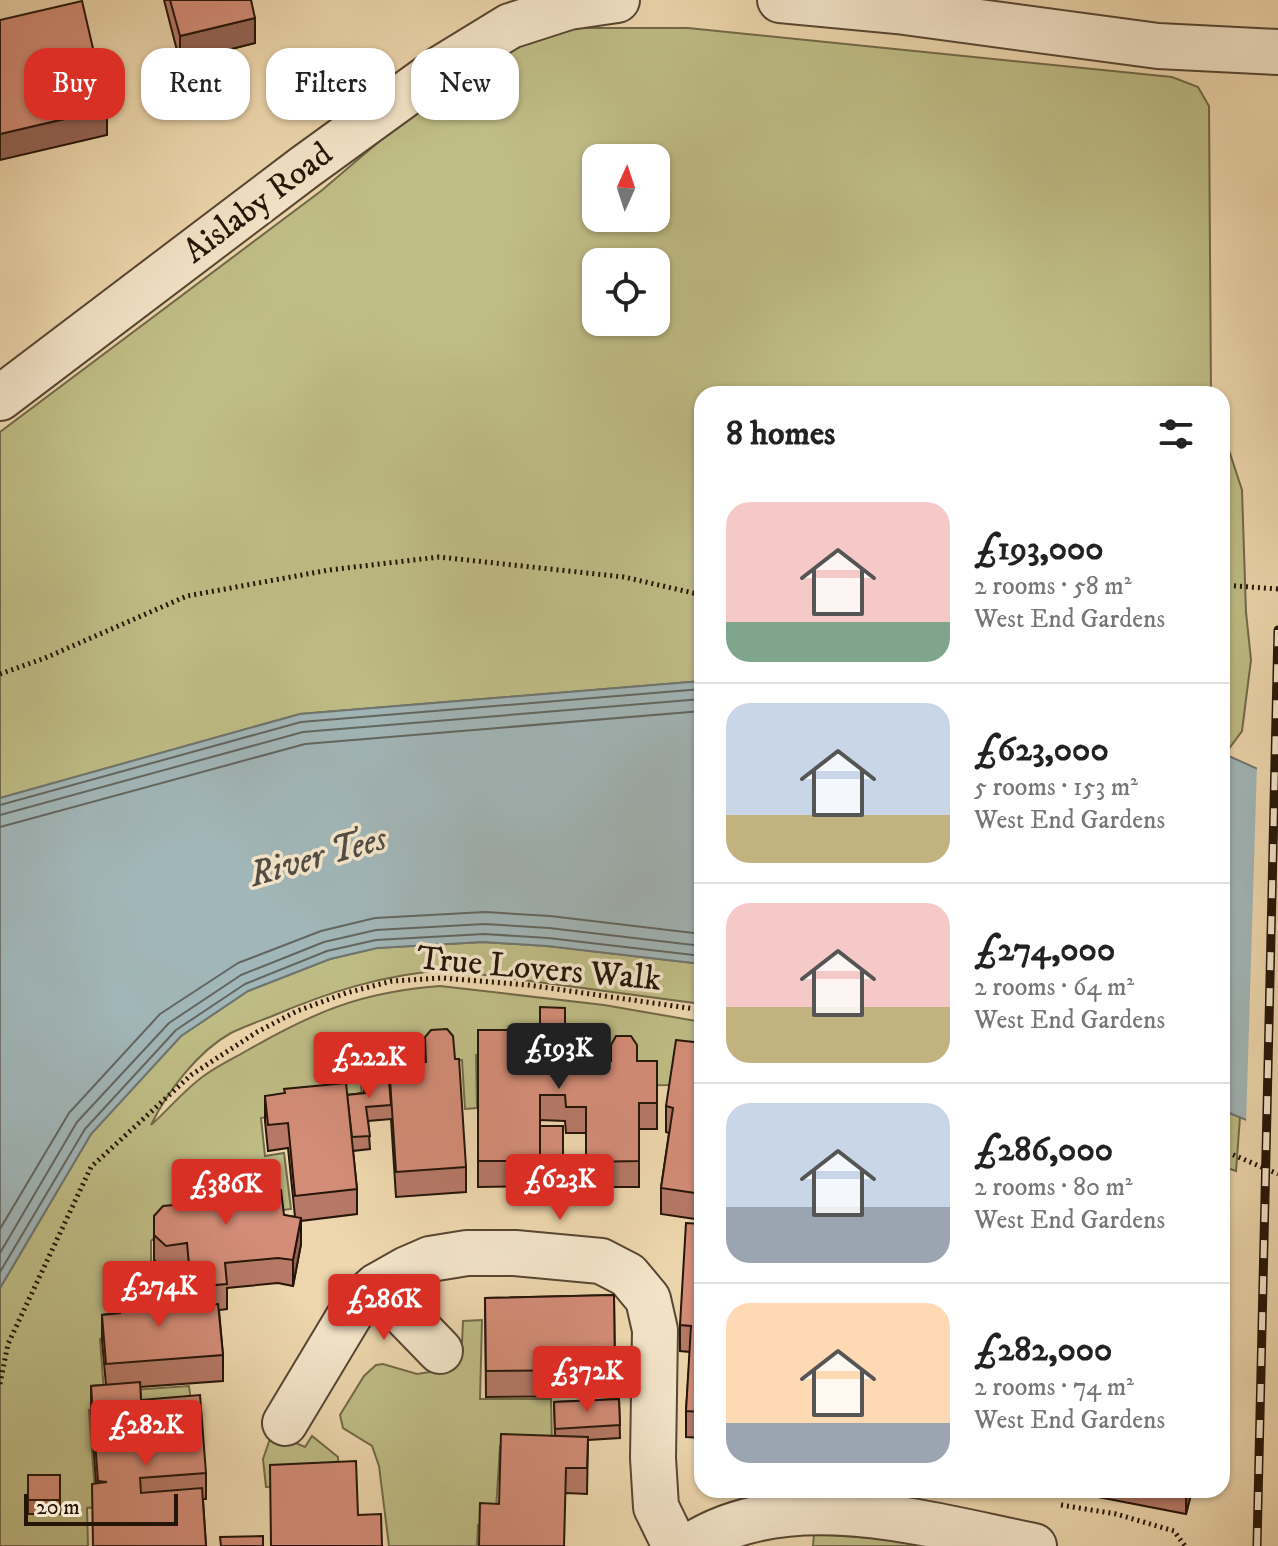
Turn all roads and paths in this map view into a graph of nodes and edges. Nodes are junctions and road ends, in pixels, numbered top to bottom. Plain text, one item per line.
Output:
1 (617, 0) edge
2 (780, 0) edge
3 (1278, 52) edge
4 (0, 398) edge
5 (1230, 586) edge
6 (1278, 589) edge
7 (694, 593) edge
8 (0, 674) edge
9 (694, 1009) edge
10 (1230, 1153) edge
11 (1278, 1174) edge
12 (377, 1286) junction
13 (440, 1351) dead end
14 (0, 1384) edge
15 (285, 1423) dead end
16 (1054, 1504) dead end
17 (675, 1546) edge
18 (690, 1546) edge
19 (1034, 1546) edge
20 (1185, 1546) edge

1 - 4 street, Aislaby Road
2 - 3 street
5 - 6 path
7 - 8 path
9 - 14 path, True Lovers Walk
10 - 11 path
12 - 13 street
12 - 15 street
12 - 17 street
16 - 20 path
18 - 19 street

